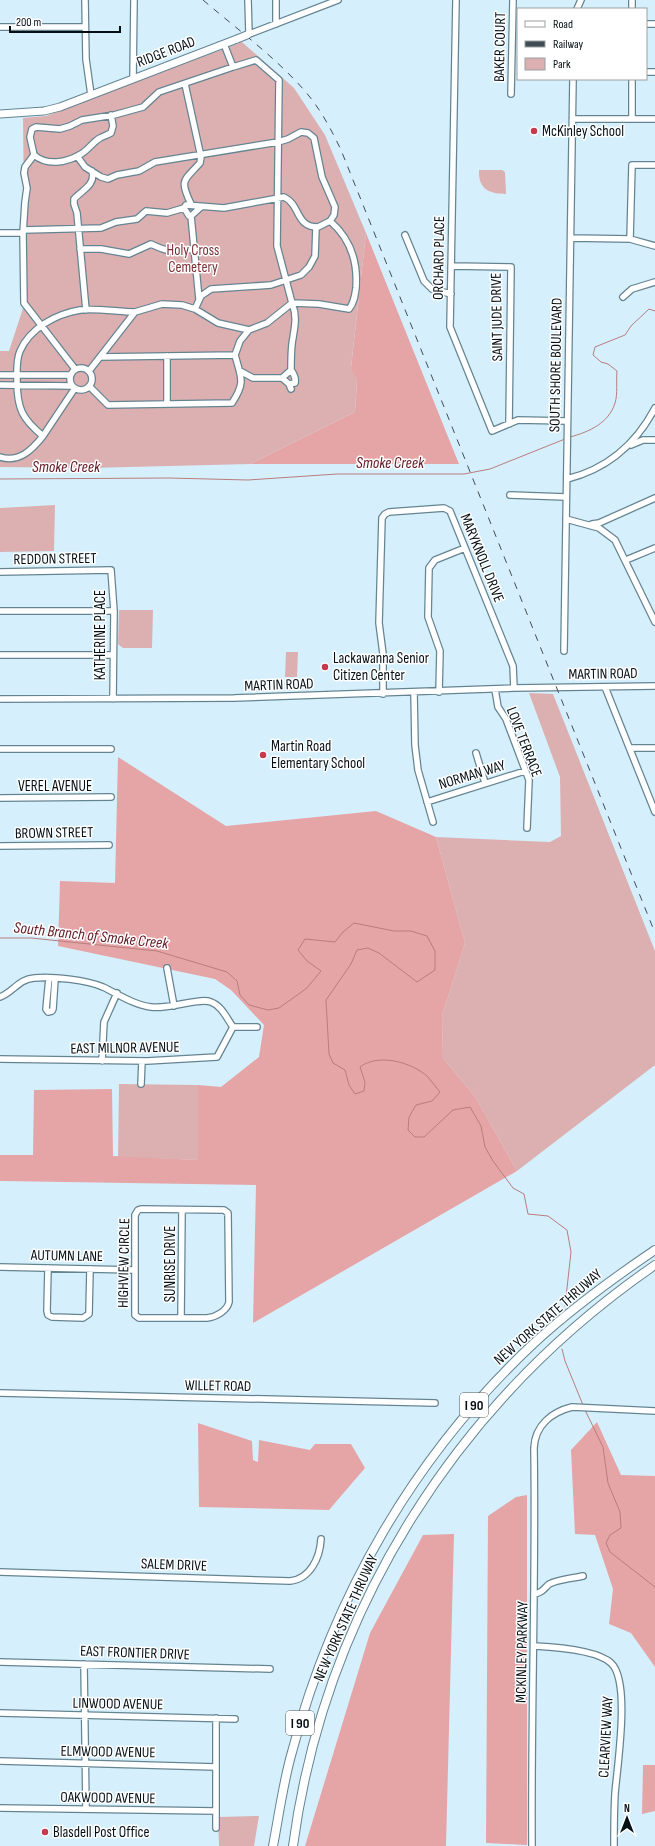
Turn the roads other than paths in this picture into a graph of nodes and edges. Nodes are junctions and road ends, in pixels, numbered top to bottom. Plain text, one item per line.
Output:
1 (85, 0) edge
2 (134, 0) edge
3 (248, 0) edge
4 (276, 0) edge
5 (338, 0) edge
6 (456, 0) edge
7 (513, 0) edge
8 (276, 24) junction
9 (0, 27) edge
10 (85, 27) junction
11 (248, 35) junction
12 (224, 44) junction
13 (233, 67) junction
14 (132, 79) junction
15 (573, 80) edge
16 (632, 80) edge
17 (185, 84) junction
18 (511, 94) dead end
19 (91, 95) junction
20 (0, 114) edge
21 (111, 115) junction
22 (573, 119) junction
23 (632, 119) junction
24 (655, 119) edge
25 (278, 142) junction
26 (200, 154) junction
27 (34, 155) junction
28 (77, 156) junction
29 (655, 165) edge
30 (92, 170) junction
31 (278, 198) junction
32 (187, 206) junction
33 (201, 206) junction
34 (191, 216) junction
35 (330, 221) junction
36 (316, 227) junction
37 (78, 228) junction
38 (23, 232) junction
39 (0, 233) edge
40 (405, 235) dead end
41 (570, 238) junction
42 (630, 239) junction
43 (655, 246) edge
44 (193, 248) junction
45 (80, 250) junction
46 (451, 266) junction
47 (286, 281) junction
48 (655, 282) edge
49 (451, 294) junction
50 (623, 297) dead end
51 (199, 300) junction
52 (292, 303) junction
53 (195, 309) junction
54 (86, 310) junction
55 (135, 312) junction
56 (41, 326) junction
57 (249, 330) junction
58 (167, 356) junction
59 (235, 356) junction
60 (100, 357) junction
61 (75, 369) junction
62 (291, 370) junction
63 (89, 371) junction
64 (240, 371) junction
65 (70, 375) junction
66 (0, 376) edge
67 (17, 376) junction
68 (253, 378) junction
69 (282, 378) junction
70 (242, 384) junction
71 (0, 386) edge
72 (17, 386) junction
73 (89, 386) junction
74 (74, 387) junction
75 (167, 404) junction
76 (655, 408) edge
77 (567, 421) junction
78 (509, 424) junction
79 (43, 436) junction
80 (655, 440) edge
81 (627, 447) junction
82 (0, 457) edge
83 (566, 479) junction
84 (510, 495) dead end
85 (566, 497) junction
86 (655, 498) edge
87 (566, 519) junction
88 (590, 524) junction
89 (465, 548) junction
90 (655, 548) edge
91 (626, 560) junction
92 (111, 570) joint
93 (0, 572) edge
94 (0, 611) edge
95 (114, 611) junction
96 (655, 622) edge
97 (564, 651) dead end
98 (0, 655) edge
99 (113, 655) junction
100 (655, 686) edge
101 (605, 687) junction
102 (514, 688) junction
103 (495, 689) junction
104 (439, 692) junction
105 (414, 693) junction
106 (383, 694) junction
107 (0, 699) edge
108 (113, 699) junction
109 (630, 748) junction
110 (655, 748) edge
111 (0, 749) edge
112 (111, 749) dead end
113 (476, 754) dead end
114 (525, 771) junction
115 (485, 783) junction
116 (111, 797) dead end
117 (0, 798) edge
118 (653, 801) edge
119 (427, 802) junction
120 (655, 812) edge
121 (433, 822) dead end
122 (527, 828) dead end
123 (109, 845) dead end
124 (0, 846) edge
125 (167, 968) dead end
126 (52, 979) junction
127 (117, 994) junction
128 (0, 997) edge
129 (174, 1006) junction
130 (233, 1027) junction
131 (257, 1027) dead end
132 (0, 1059) edge
133 (102, 1061) junction
134 (142, 1061) junction
135 (141, 1084) dead end
136 (182, 1210) junction
137 (655, 1250) edge
138 (655, 1265) edge
139 (0, 1267) edge
140 (48, 1268) junction
141 (90, 1269) junction
142 (134, 1270) junction
143 (181, 1318) junction
144 (0, 1393) edge
145 (435, 1403) dead end
146 (655, 1411) edge
147 (321, 1539) dead end
148 (0, 1572) edge
149 (583, 1576) dead end
150 (535, 1594) junction
151 (535, 1646) junction
152 (0, 1662) edge
153 (84, 1664) junction
154 (270, 1669) dead end
155 (0, 1713) edge
156 (85, 1716) junction
157 (216, 1718) junction
158 (235, 1719) dead end
159 (0, 1761) edge
160 (86, 1763) junction
161 (216, 1767) junction
162 (0, 1808) edge
163 (86, 1809) junction
164 (216, 1812) junction
165 (216, 1828) dead end
166 (273, 1846) edge
167 (293, 1846) edge
168 (532, 1846) edge
169 (614, 1846) edge

1 - 10 street
2 - 14 street
3 - 11 street
4 - 8 street
5 - 8 street, RIDGE ROAD
6 - 46 street, ORCHARD PLACE
7 - 18 street, BAKER COURT
8 - 11 street, RIDGE ROAD
9 - 10 street
10 - 19 street
11 - 12 main road, RIDGE ROAD, bridge
12 - 13 street
12 - 14 main road, RIDGE ROAD
13 - 17 street
13 - 25 street
14 - 19 main road, RIDGE ROAD
15 - 22 street, SOUTH SHORE BOULEVARD
16 - 23 street
17 - 21 street
17 - 26 street
19 - 20 main road, RIDGE ROAD
21 - 27 street
21 - 28 street
22 - 23 street
22 - 41 street, SOUTH SHORE BOULEVARD
23 - 24 street
25 - 26 street
25 - 31 street
25 - 35 street
26 - 30 street
26 - 32 street
27 - 28 street
27 - 38 street
28 - 30 street
29 - 42 street
30 - 37 street
31 - 33 street
31 - 36 street
31 - 47 street
32 - 33 street
32 - 34 street
32 - 37 street
33 - 34 street
34 - 44 street
35 - 36 street
35 - 52 street
36 - 47 street
37 - 38 street
37 - 45 street
38 - 39 street
38 - 56 street
40 - 49 street
41 - 42 street
41 - 77 street, SOUTH SHORE BOULEVARD
42 - 43 street
44 - 45 street
44 - 51 street
45 - 54 street
46 - 49 street, ORCHARD PLACE
46 - 78 street, SAINT JUDE DRIVE
47 - 51 street
47 - 52 street
48 - 50 street
49 - 78 street, ORCHARD PLACE
51 - 53 street
52 - 57 street
52 - 62 street
53 - 55 street
53 - 57 street
54 - 55 street
54 - 56 street
55 - 60 street
56 - 61 street
56 - 67 street
57 - 59 street
58 - 59 street
58 - 60 street
58 - 75 street
59 - 64 street
60 - 63 street
61 - 63 street
61 - 65 street
62 - 69 street
62 - 69 street
63 - 73 street
64 - 68 street
64 - 70 street
65 - 67 street
65 - 74 street
66 - 67 street
67 - 72 street
68 - 69 street
68 - 70 street
70 - 75 street
71 - 72 street
72 - 74 street
72 - 79 street
73 - 74 street
73 - 75 street
74 - 79 street
76 - 81 street
77 - 78 street, ORCHARD PLACE
77 - 83 street, SOUTH SHORE BOULEVARD
79 - 82 street
80 - 81 street
81 - 83 street
83 - 85 street, SOUTH SHORE BOULEVARD
84 - 85 street
85 - 87 street, SOUTH SHORE BOULEVARD
86 - 88 street
87 - 88 street
87 - 97 street, SOUTH SHORE BOULEVARD
88 - 91 street
89 - 102 street, MARYKNOLL DRIVE
89 - 104 street
89 - 106 street, MARYKNOLL DRIVE
90 - 91 street
91 - 96 street
92 - 93 street, REDDON STREET
92 - 95 street, KATHERINE PLACE
94 - 95 street
95 - 99 street, KATHERINE PLACE
98 - 99 street
99 - 108 street, KATHERINE PLACE
100 - 101 street, MARTIN ROAD
101 - 102 street, MARTIN ROAD
101 - 109 street
102 - 103 street, MARTIN ROAD
103 - 104 street, MARTIN ROAD
103 - 114 street, LOVE TERRACE
104 - 105 street, MARTIN ROAD
105 - 106 street, MARTIN ROAD
105 - 119 street
106 - 108 street, MARTIN ROAD
107 - 108 street, MARTIN ROAD
109 - 110 street
109 - 118 street
111 - 112 street
113 - 115 street
114 - 115 street, NORMAN WAY
114 - 122 street, LOVE TERRACE
115 - 119 street, NORMAN WAY
116 - 117 street, VEREL AVENUE
118 - 120 street
119 - 121 street
123 - 124 street, BROWN STREET
125 - 129 street
126 - 126 street
126 - 127 street
126 - 128 street
127 - 129 street
127 - 133 street
129 - 130 street
130 - 131 street
130 - 134 street, EAST MILNOR AVENUE
132 - 133 street, EAST MILNOR AVENUE
133 - 134 street, EAST MILNOR AVENUE
134 - 135 street
136 - 142 street, HIGHVIEW CIRCLE
136 - 143 street, SUNRISE DRIVE
136 - 143 street, HIGHVIEW CIRCLE
137 - 166 highway, NEW YORK STATE THRUWAY / I 90
138 - 167 highway, NEW YORK STATE THRUWAY / I 90
139 - 140 street, AUTUMN LANE
140 - 141 street, AUTUMN LANE
140 - 141 street
141 - 142 street, AUTUMN LANE
142 - 143 street, HIGHVIEW CIRCLE
144 - 145 street, WILLET ROAD
146 - 150 street, MCKINLEY PARKWAY
147 - 148 street, SALEM DRIVE
149 - 150 street
150 - 151 street, MCKINLEY PARKWAY
151 - 168 street, MCKINLEY PARKWAY
151 - 169 street, CLEARVIEW WAY
152 - 153 street, EAST FRONTIER DRIVE
153 - 154 street, EAST FRONTIER DRIVE
153 - 156 street
155 - 156 street, LINWOOD AVENUE
156 - 157 street, LINWOOD AVENUE
156 - 160 street
157 - 158 street, LINWOOD AVENUE
157 - 161 street
159 - 160 street, ELMWOOD AVENUE
160 - 161 street, ELMWOOD AVENUE
160 - 163 street
161 - 164 street
162 - 163 street, OAKWOOD AVENUE
163 - 164 street, OAKWOOD AVENUE
164 - 165 street

